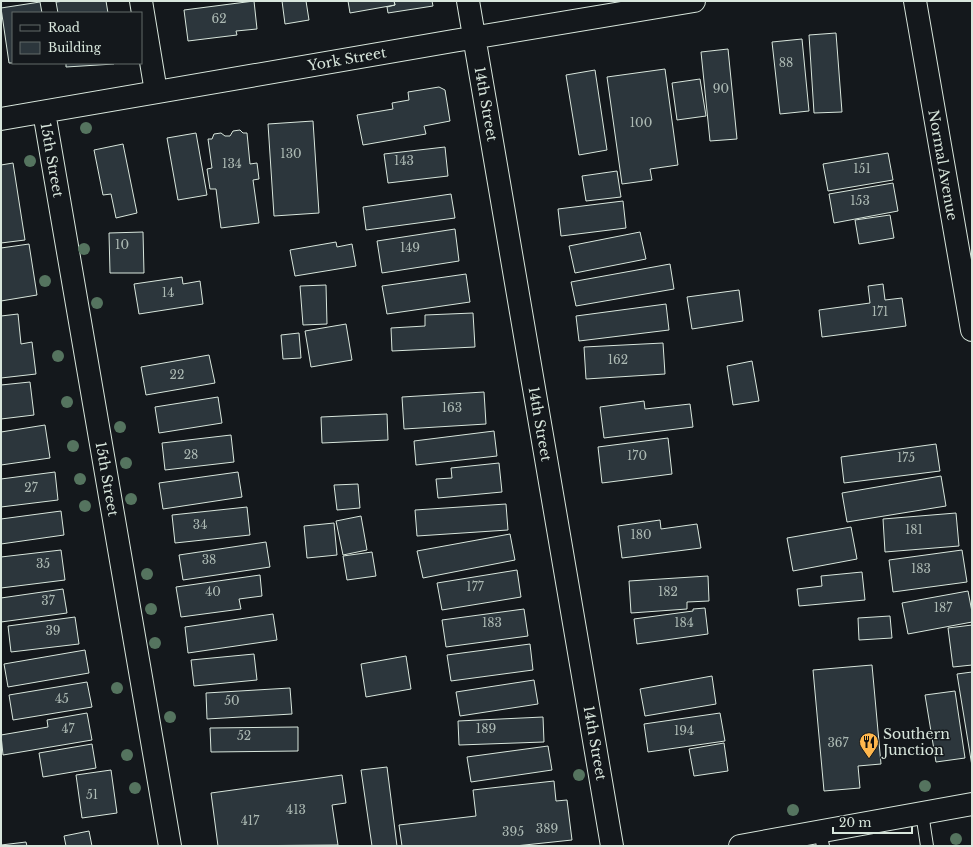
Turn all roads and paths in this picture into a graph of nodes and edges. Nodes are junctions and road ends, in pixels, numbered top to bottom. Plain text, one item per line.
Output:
1 (141, 1) edge
2 (468, 1) edge
3 (694, 1) edge
4 (915, 1) edge
5 (474, 37) junction
6 (156, 92) junction
7 (44, 112) junction
8 (1, 119) edge
9 (972, 330) edge
10 (972, 804) edge
11 (922, 813) junction
12 (822, 839) edge
13 (170, 846) edge
14 (612, 846) edge
15 (740, 846) edge
16 (927, 846) edge

1 - 6 street
2 - 5 street, 14th Street
3 - 5 street, York Street
4 - 9 street, Normal Avenue
5 - 6 street, York Street
5 - 14 street, 14th Street
6 - 7 street, York Street
7 - 8 street, York Street
7 - 13 street, 15th Street
10 - 11 street
11 - 12 street
11 - 16 lane
12 - 15 street

